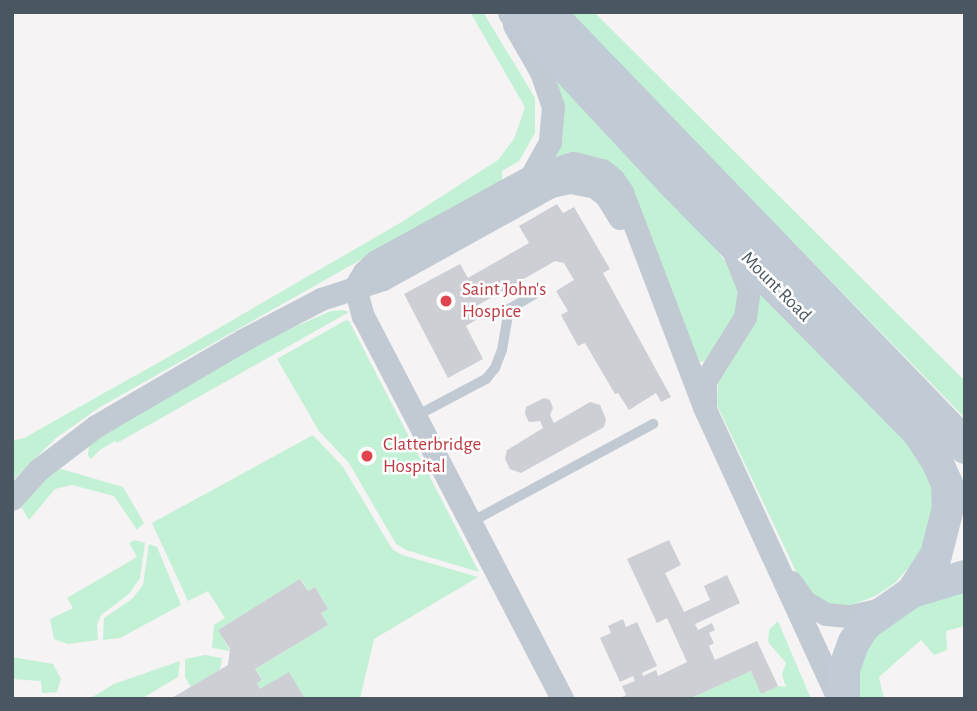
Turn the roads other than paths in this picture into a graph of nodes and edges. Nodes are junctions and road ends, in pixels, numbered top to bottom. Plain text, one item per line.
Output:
1 (507, 12) edge
2 (514, 12) edge
3 (549, 12) edge
4 (531, 176) junction
5 (724, 234) junction
6 (355, 287) junction
7 (535, 294) dead end
8 (662, 302) junction
9 (705, 407) junction
10 (415, 416) junction
11 (653, 424) dead end
12 (965, 448) edge
13 (12, 499) edge
14 (471, 522) junction
15 (774, 560) junction
16 (965, 576) edge
17 (899, 600) junction
18 (562, 699) edge
19 (838, 699) edge
20 (844, 699) edge

1 - 4 street
2 - 5 main road, Mount Road
3 - 12 main road, Mount Road
4 - 6 street
4 - 8 street
5 - 9 street
5 - 17 main road, Mount Road
6 - 8 street
6 - 10 street
6 - 13 street
7 - 10 lane
8 - 9 street
9 - 15 street
10 - 14 street
11 - 14 lane
14 - 18 street
15 - 17 street
15 - 19 street
16 - 17 main road
17 - 20 main road

